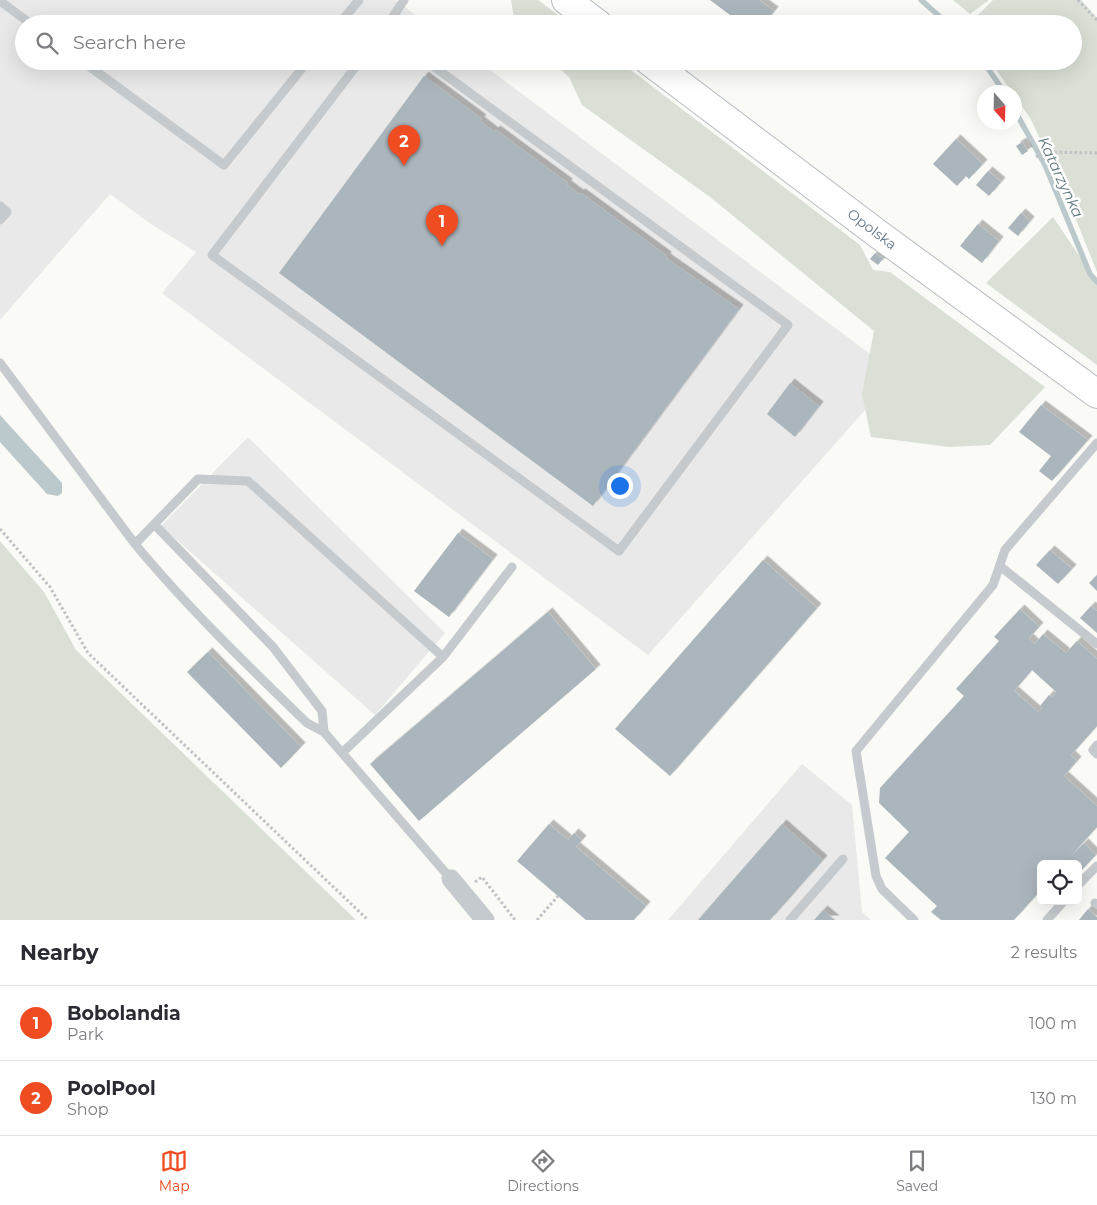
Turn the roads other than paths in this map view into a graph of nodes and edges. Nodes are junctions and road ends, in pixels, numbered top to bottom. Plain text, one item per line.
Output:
1 (359, 0) edge
2 (404, 0) edge
3 (566, 0) edge
4 (0, 1) edge
5 (19, 15) edge
6 (346, 15) edge
7 (394, 15) edge
8 (586, 15) edge
9 (94, 70) edge
10 (301, 70) edge
11 (353, 70) edge
12 (438, 70) edge
13 (661, 70) edge
14 (0, 206) edge
15 (0, 220) edge
16 (0, 363) edge
17 (1097, 394) edge
18 (1097, 443) edge
19 (155, 525) junction
20 (135, 544) junction
21 (1000, 566) junction
22 (512, 567) dead end
23 (1097, 644) edge
24 (443, 657) junction
25 (324, 732) junction
26 (1097, 745) edge
27 (342, 753) junction
28 (1097, 754) edge
29 (843, 859) dead end
30 (1097, 866) edge
31 (451, 880) joint
32 (1082, 881) edge
33 (1060, 905) edge
34 (485, 920) edge
35 (790, 920) edge
36 (914, 920) edge
37 (1047, 920) edge

1 - 6 lane
2 - 7 lane
3 - 8 main road
4 - 5 lane
9 - 10 lane
11 - 12 lane
13 - 17 main road, Opolska
14 - 15 lane
16 - 20 lane
18 - 21 lane
19 - 20 lane
19 - 24 lane
19 - 25 lane
20 - 25 lane
21 - 23 lane
21 - 36 lane
22 - 24 lane
24 - 27 lane
25 - 27 lane
26 - 28 lane
27 - 31 lane
29 - 35 lane
30 - 32 lane
31 - 34 street
33 - 37 lane

